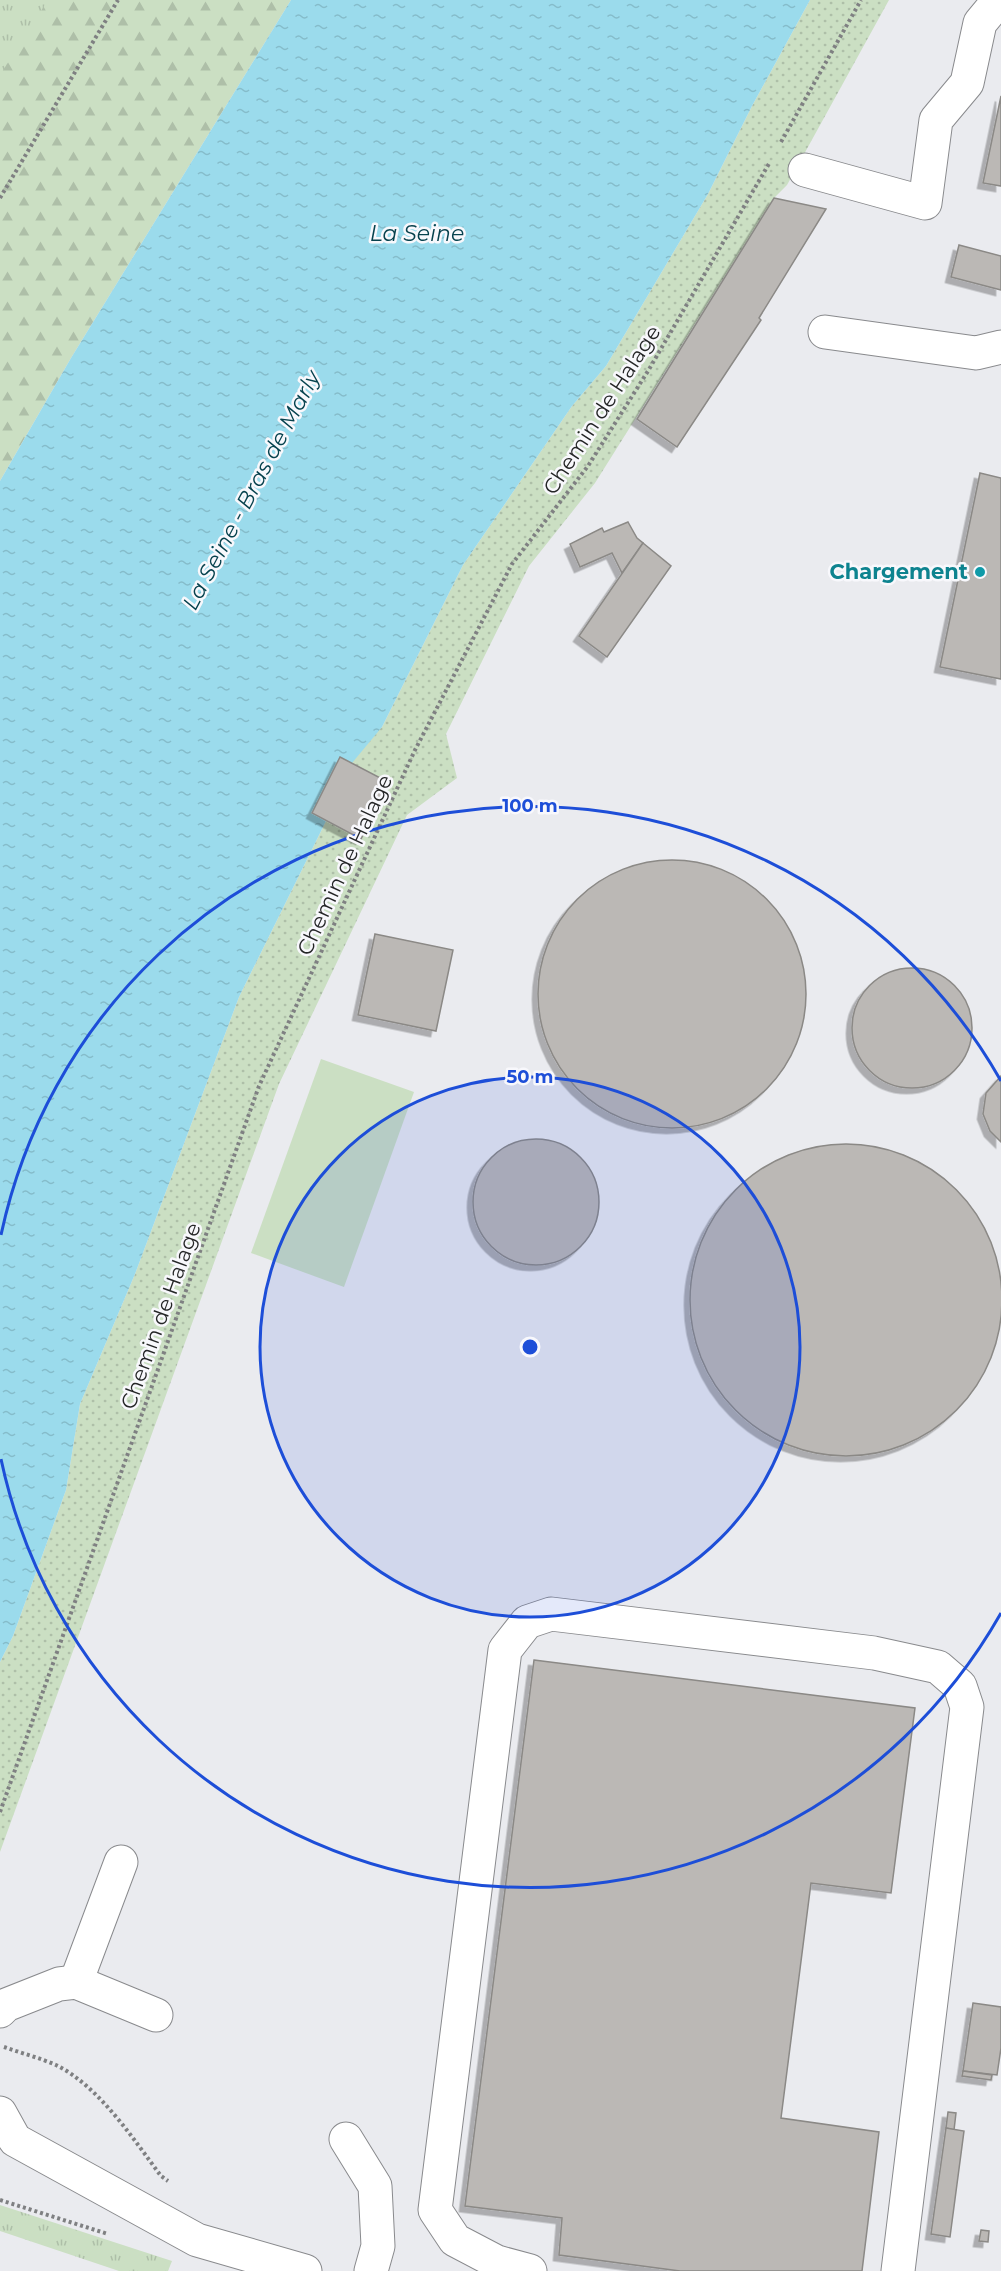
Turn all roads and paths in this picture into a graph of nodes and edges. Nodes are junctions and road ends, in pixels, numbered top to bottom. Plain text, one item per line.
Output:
1 (118, 0) edge
2 (861, 0) edge
3 (999, 0) edge
4 (777, 148) dead end
5 (772, 159) dead end
6 (805, 170) dead end
7 (0, 198) edge
8 (825, 332) dead end
9 (1001, 347) edge
10 (0, 1812) edge
11 (121, 1862) dead end
12 (76, 1982) junction
13 (0, 2012) edge
14 (156, 2015) dead end
15 (0, 2046) edge
16 (0, 2113) edge
17 (346, 2139) dead end
18 (171, 2183) dead end
19 (305, 2271) edge
20 (371, 2271) edge
21 (530, 2271) edge
22 (898, 2271) edge

1 - 7 path
2 - 4 path
3 - 6 street
5 - 10 path, Chemin de Halage
8 - 9 street
11 - 12 street
12 - 13 street
12 - 14 street
15 - 18 path
16 - 19 street
17 - 20 street
21 - 22 street

